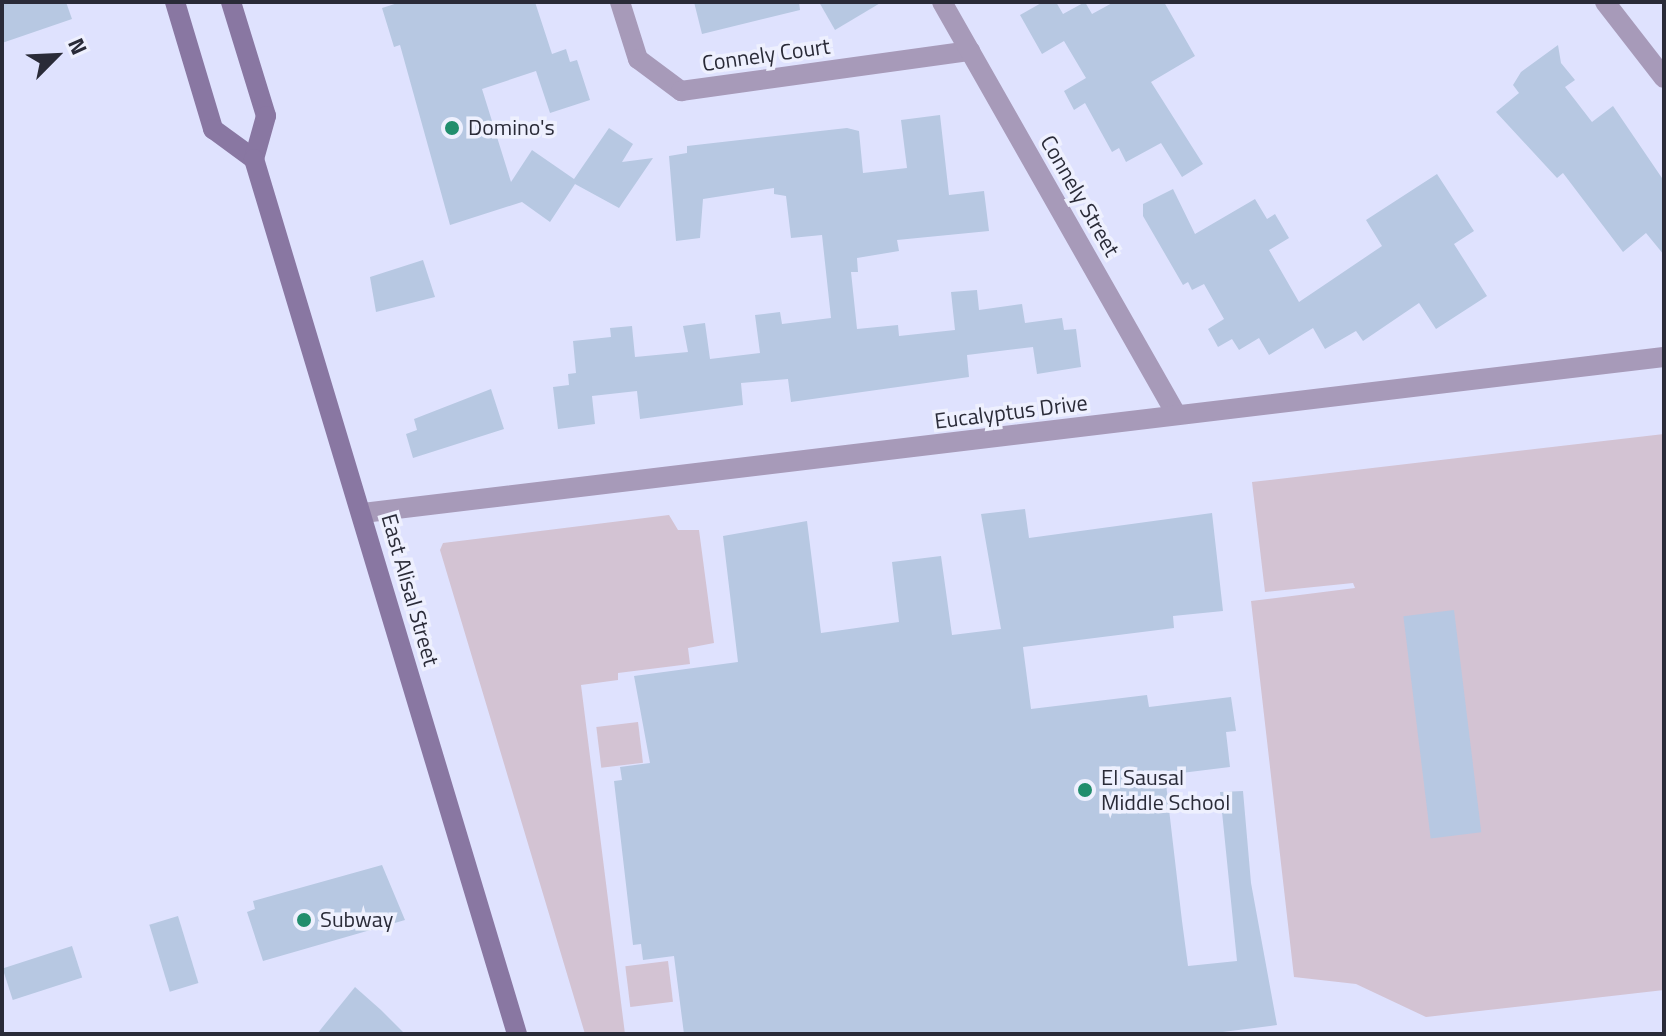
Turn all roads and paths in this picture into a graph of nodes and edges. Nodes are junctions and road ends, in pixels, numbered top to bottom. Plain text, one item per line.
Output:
1 (175, 2) edge
2 (231, 2) edge
3 (620, 2) edge
4 (942, 2) edge
5 (1605, 2) edge
6 (970, 51) junction
7 (1664, 78) edge
8 (254, 159) junction
9 (1664, 357) edge
10 (1177, 415) junction
11 (363, 513) junction
12 (517, 1034) edge

1 - 8 main road
2 - 8 main road
3 - 6 street, Connely Court
4 - 6 street, Connely Street
5 - 7 street
6 - 10 street, Connely Street
8 - 11 main road, East Alisal Street
9 - 10 street, Eucalyptus Drive
10 - 11 street, Eucalyptus Drive
11 - 12 main road, East Alisal Street

